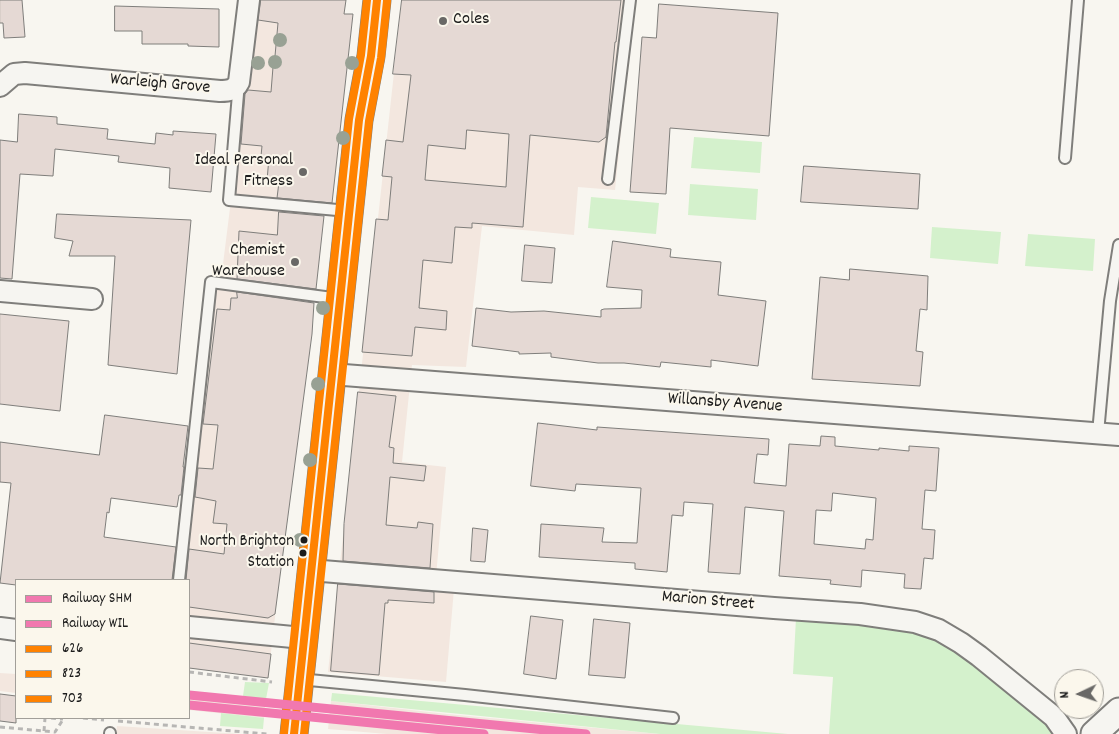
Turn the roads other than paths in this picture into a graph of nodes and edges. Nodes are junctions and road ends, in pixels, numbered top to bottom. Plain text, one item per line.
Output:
1 (249, 0) edge
2 (377, 0) edge
3 (630, 0) edge
4 (1078, 0) edge
5 (0, 86) edge
6 (236, 87) junction
7 (1065, 158) dead end
8 (608, 179) dead end
9 (350, 212) junction
10 (1119, 245) edge
11 (0, 290) edge
12 (92, 299) dead end
13 (340, 299) junction
14 (331, 374) junction
15 (1098, 433) junction
16 (1119, 435) edge
17 (310, 570) junction
18 (179, 579) edge
19 (190, 627) edge
20 (0, 628) edge
21 (15, 630) edge
22 (303, 638) junction
23 (300, 679) junction
24 (1119, 711) edge
25 (673, 718) dead end
26 (294, 734) edge
27 (1066, 734) edge
28 (1094, 734) edge

1 - 6 street, Warleigh Grove
2 - 9 street
3 - 8 lane
4 - 7 lane
5 - 6 street, Warleigh Grove
6 - 9 lane
9 - 13 street
10 - 15 lane
11 - 12 street
13 - 14 street
13 - 18 lane
14 - 15 street, Willansby Avenue
14 - 17 street
15 - 16 street, Willansby Avenue
17 - 22 street
17 - 27 street, Marion Street
19 - 22 street
20 - 21 street
22 - 23 street
23 - 25 lane
23 - 26 street
24 - 28 street

